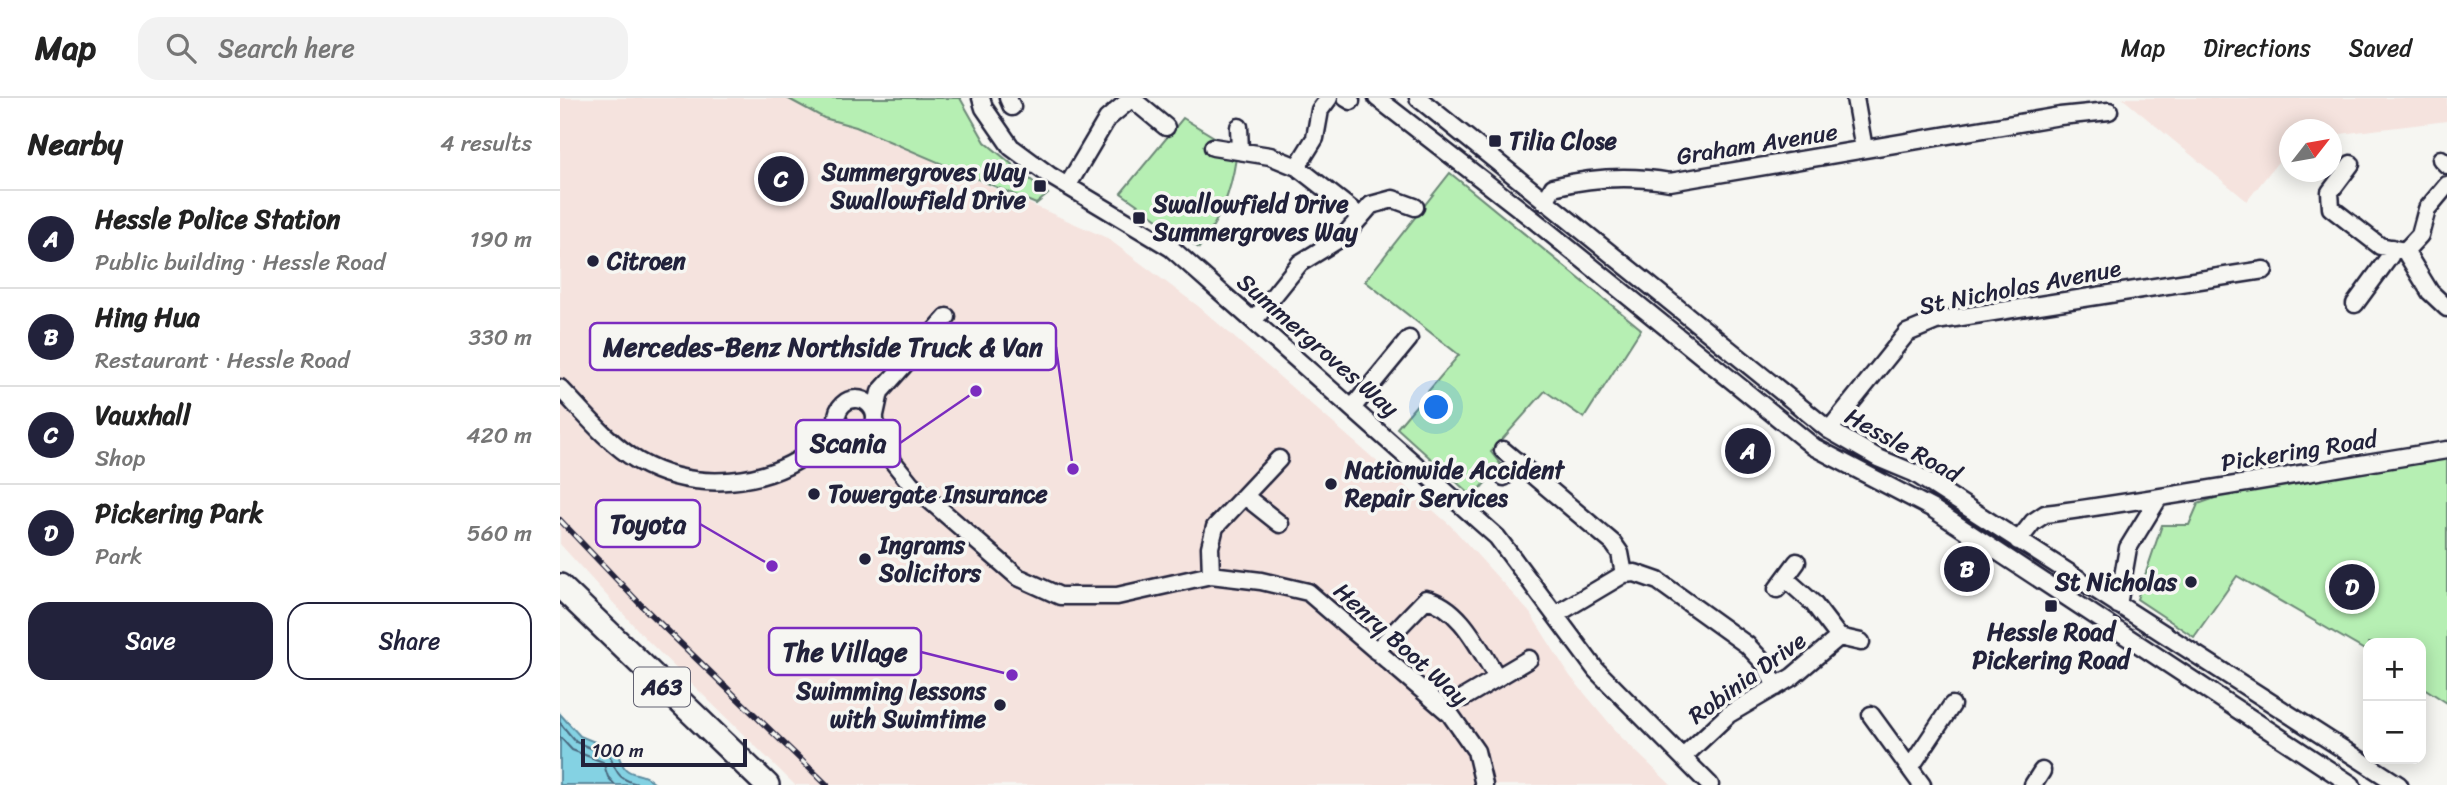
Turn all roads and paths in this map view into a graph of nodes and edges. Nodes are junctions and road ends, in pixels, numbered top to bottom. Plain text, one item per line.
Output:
1 (981, 98) edge
2 (1131, 98) edge
3 (1329, 98) edge
4 (1377, 98) edge
5 (1418, 98) edge
6 (1855, 98) edge
7 (1437, 104) edge
8 (2109, 111) dead end
9 (1166, 127) dead end
10 (1239, 127) dead end
11 (1213, 147) dead end
12 (1864, 149) junction
13 (1240, 151) junction
14 (2351, 164) dead end
15 (1297, 167) junction
16 (1068, 185) junction
17 (2447, 185) edge
18 (2313, 196) dead end
19 (2330, 198) junction
20 (1545, 202) junction
21 (1415, 207) dead end
22 (1361, 216) junction
23 (2398, 250) junction
24 (2264, 270) dead end
25 (2354, 307) dead end
26 (2447, 308) edge
27 (947, 317) dead end
28 (1255, 318) junction
29 (1409, 339) dead end
30 (560, 388) edge
31 (880, 392) junction
32 (857, 400) junction
33 (1353, 407) junction
34 (875, 418) junction
35 (838, 419) junction
36 (1829, 430) junction
37 (855, 437) junction
38 (820, 444) junction
39 (1503, 450) dead end
40 (2447, 450) edge
41 (886, 453) junction
42 (1279, 459) dead end
43 (1517, 461) junction
44 (1504, 477) dead end
45 (1246, 497) junction
46 (2158, 499) junction
47 (1280, 524) dead end
48 (2018, 541) junction
49 (1797, 562) dead end
50 (1624, 574) junction
51 (1211, 575) junction
52 (560, 578) edge
53 (560, 586) edge
54 (2118, 605) junction
55 (560, 607) edge
56 (1555, 615) junction
57 (1839, 637) junction
58 (1861, 642) dead end
59 (1376, 651) junction
60 (1528, 659) dead end
61 (1497, 677) junction
62 (652, 678) junction
63 (1776, 687) junction
64 (1462, 698) dead end
65 (1952, 705) dead end
66 (1871, 715) dead end
67 (1684, 757) junction
68 (1910, 768) junction
69 (746, 785) edge
70 (767, 785) edge
71 (1483, 785) edge
72 (1710, 785) edge
73 (1922, 785) edge
74 (2352, 785) edge
75 (2399, 785) edge

1 - 16 street, Summergroves Way
2 - 9 street
2 - 16 street
3 - 15 street
4 - 74 street, Hessle Road
5 - 7 street, Hessle Road
6 - 12 street
7 - 20 street, Hessle Road
8 - 12 street, Graham Avenue
10 - 13 street
11 - 13 street
12 - 20 street, Graham Avenue
13 - 15 street
14 - 19 street
15 - 22 street
16 - 28 street, Summergroves Way
17 - 23 street
18 - 19 street
19 - 23 street
20 - 36 street, Hessle Road
21 - 22 street
22 - 28 street
23 - 25 street
23 - 26 street
24 - 36 street, St Nicholas Avenue
27 - 31 street
28 - 33 street, Summergroves Way
29 - 33 street
30 - 38 street
31 - 32 street
31 - 34 street
32 - 34 street
32 - 35 street
33 - 56 street, Summergroves Way
34 - 37 street
34 - 41 street
35 - 37 street
35 - 38 street
36 - 48 street, Hessle Road
37 - 38 street
37 - 41 street
39 - 43 street
40 - 46 street, Pickering Road
41 - 51 street, Henry Boot Way
42 - 45 street
43 - 44 street
43 - 50 street
45 - 47 street
45 - 51 street
46 - 48 street, Pickering Road
46 - 54 street
48 - 54 street, Hessle Road
49 - 57 street, Robinia Drive
50 - 56 street
50 - 63 street
51 - 59 street, Henry Boot Way
52 - 62 highway
53 - 62 highway, A63
54 - 75 street, Hessle Road
55 - 69 highway, A63
56 - 67 street, Summergroves Way
57 - 58 street, Robinia Drive
57 - 63 street, Robinia Drive
59 - 61 street
59 - 71 street, Henry Boot Way
60 - 61 street
61 - 64 street
62 - 70 highway, A63
63 - 67 street, Robinia Drive
65 - 68 street
66 - 68 street
67 - 72 street, Summergroves Way
68 - 73 street

